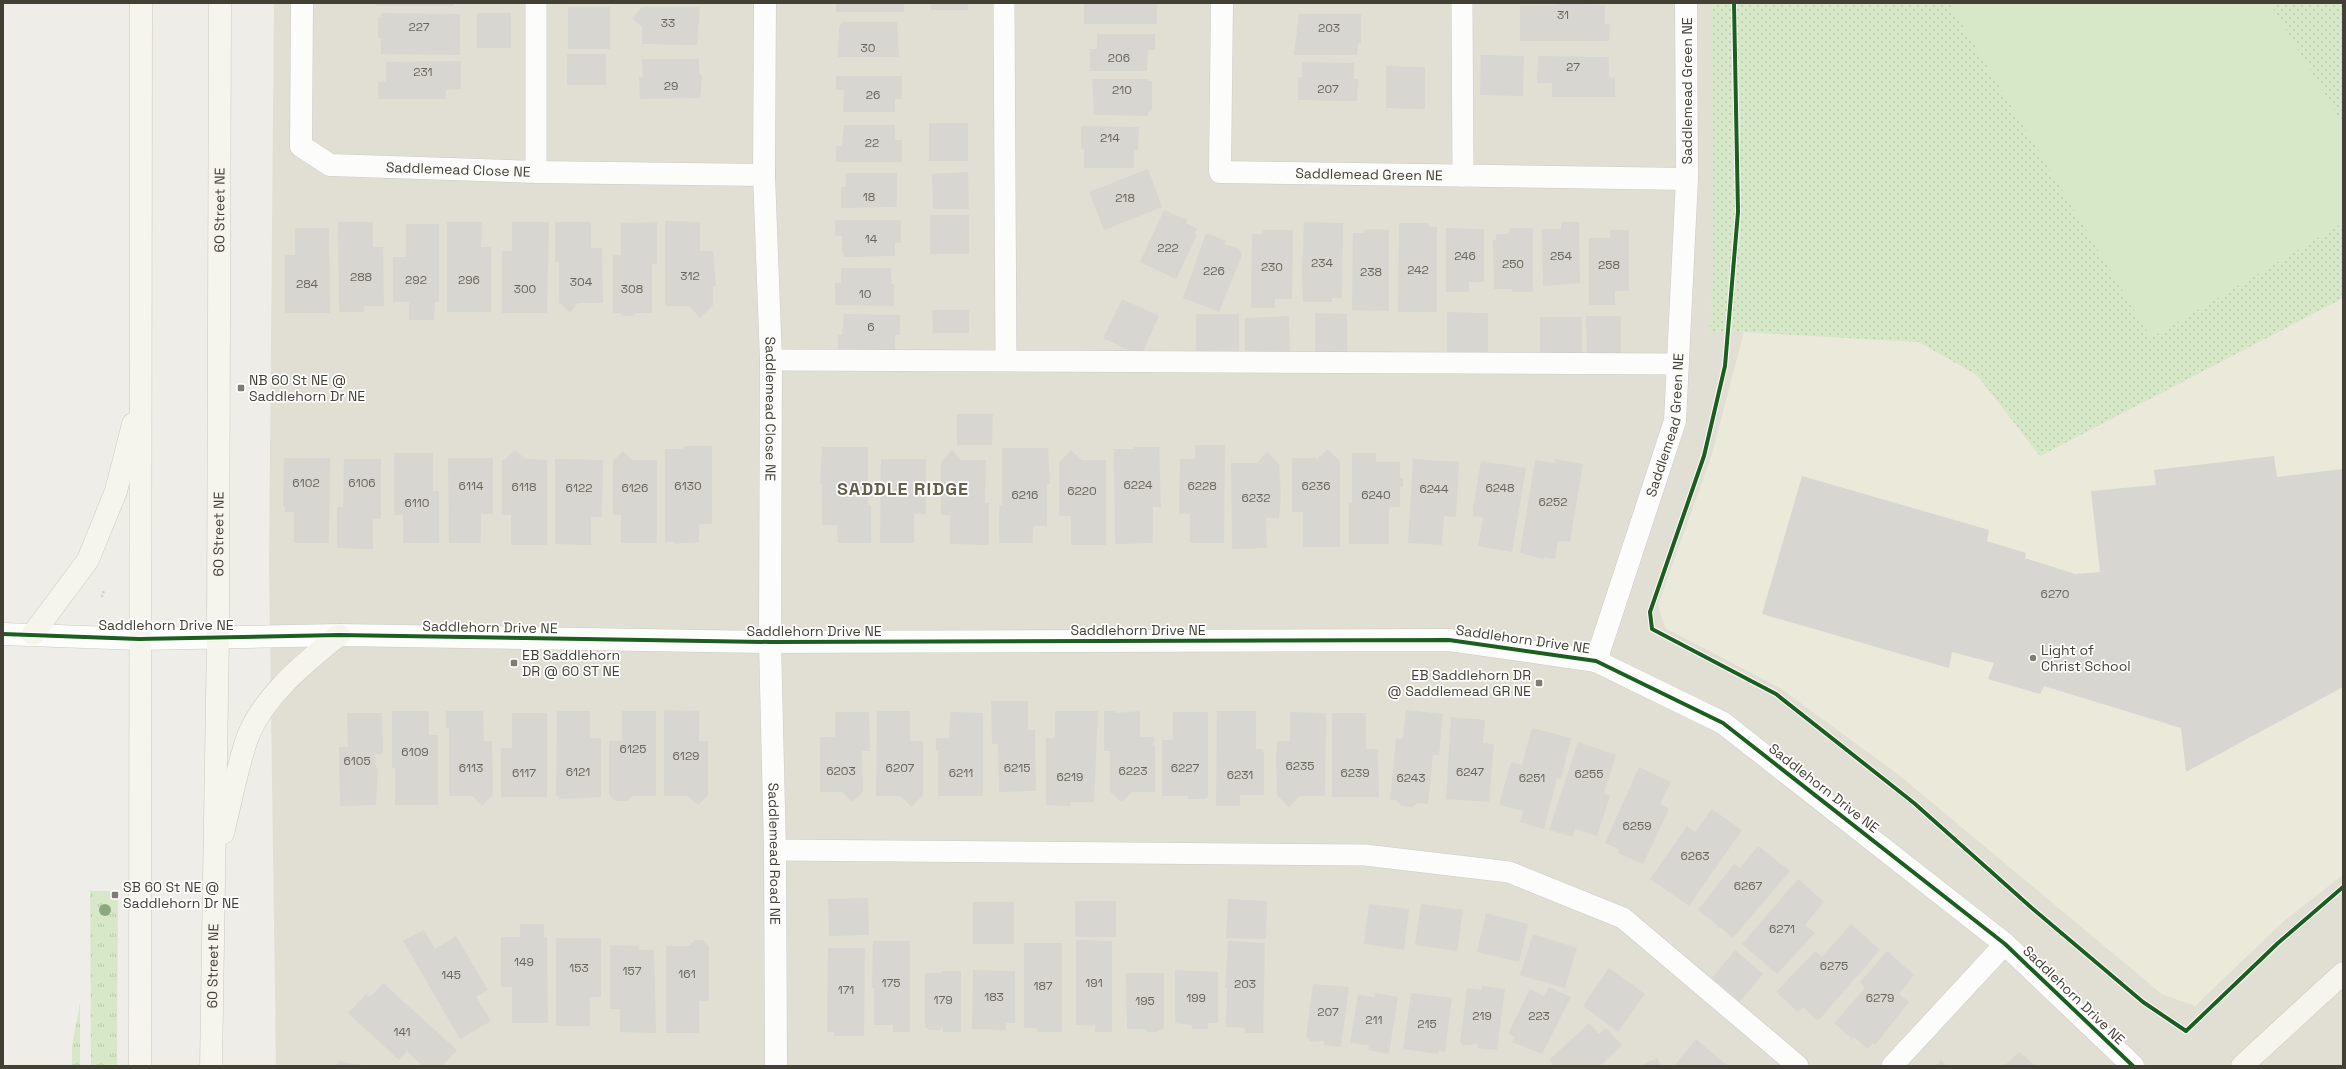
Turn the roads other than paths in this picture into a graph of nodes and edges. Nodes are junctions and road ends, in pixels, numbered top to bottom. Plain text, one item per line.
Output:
1 (140, 3) edge
2 (220, 3) edge
3 (302, 3) edge
4 (536, 3) edge
5 (765, 3) edge
6 (1004, 3) edge
7 (1222, 3) edge
8 (1462, 3) edge
9 (1686, 3) edge
10 (536, 172) junction
11 (764, 175) junction
12 (1463, 176) junction
13 (1687, 179) junction
14 (771, 360) junction
15 (1006, 360) junction
16 (1678, 364) junction
17 (142, 390) junction
18 (3, 634) edge
19 (33, 634) junction
20 (339, 635) junction
21 (218, 637) junction
22 (139, 639) junction
23 (770, 642) junction
24 (1596, 660) junction
25 (775, 850) junction
26 (214, 867) junction
27 (2005, 944) junction
28 (2343, 973) edge
29 (140, 1066) edge
30 (211, 1066) edge
31 (776, 1066) edge
32 (1798, 1066) edge
33 (1892, 1066) edge
34 (2133, 1066) edge
35 (2242, 1066) edge

1 - 17 main road
2 - 21 main road, 60 Street NE
3 - 10 street, Saddlemead Close NE
4 - 10 lane
5 - 11 street, Saddlemead Close NE
6 - 15 lane
7 - 12 street, Saddlemead Green NE
8 - 12 lane
9 - 13 street, Saddlemead Green NE
10 - 11 street, Saddlemead Close NE
11 - 14 street, Saddlemead Close NE
12 - 13 street, Saddlemead Green NE
13 - 16 street, Saddlemead Green NE
14 - 15 lane
14 - 23 street, Saddlemead Close NE
15 - 16 lane
16 - 24 street, Saddlemead Green NE
17 - 19 main road
17 - 22 main road
18 - 19 street, Saddlehorn Drive NE
19 - 22 street, Saddlehorn Drive NE
20 - 21 street, Saddlehorn Drive NE
20 - 23 street, Saddlehorn Drive NE
20 - 26 main road
21 - 22 street, Saddlehorn Drive NE
21 - 26 main road, 60 Street NE
22 - 29 main road
23 - 24 street, Saddlehorn Drive NE
23 - 25 street, Saddlemead Road NE
24 - 27 street, Saddlehorn Drive NE
25 - 31 street, Saddlemead Road NE
25 - 32 lane
26 - 30 main road, 60 Street NE
27 - 33 lane
27 - 34 street, Saddlehorn Drive NE
28 - 35 main road

